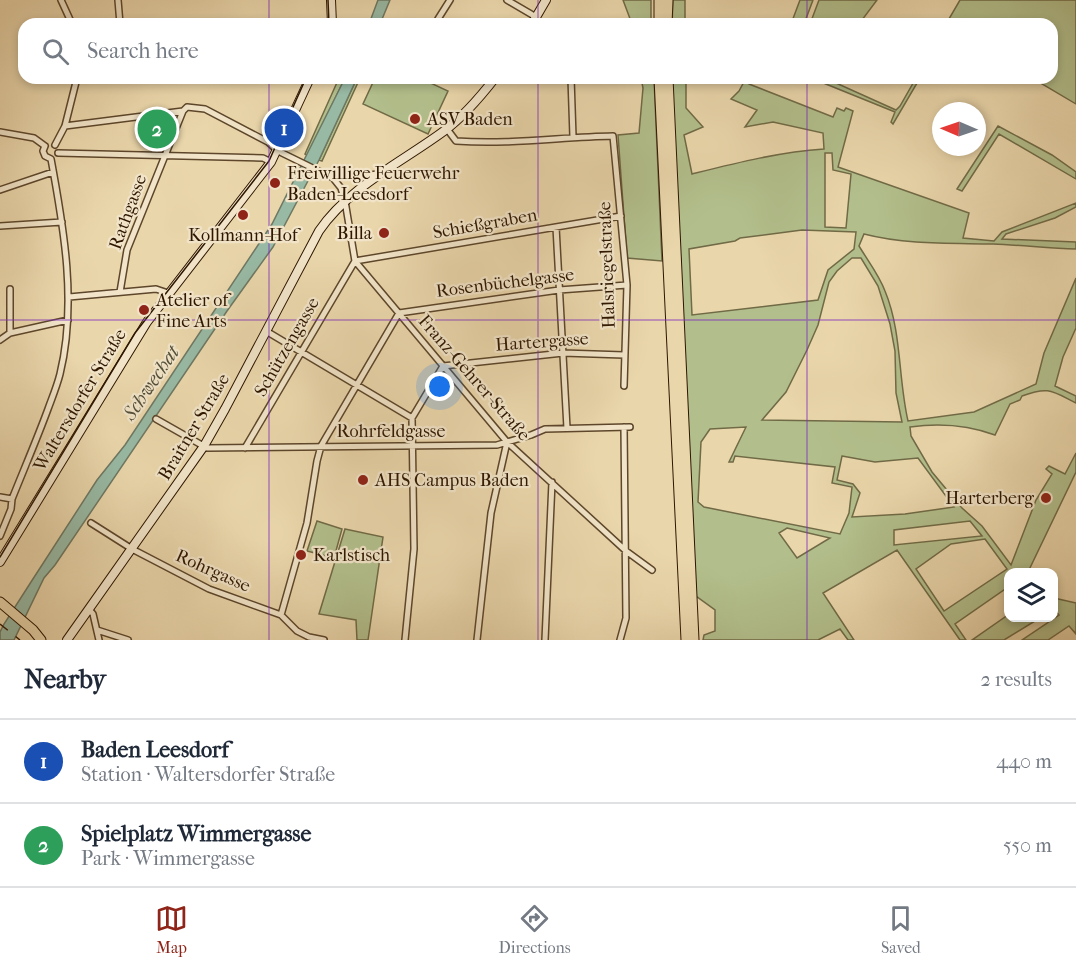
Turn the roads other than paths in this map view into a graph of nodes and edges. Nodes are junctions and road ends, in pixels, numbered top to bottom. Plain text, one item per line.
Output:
1 (61, 0) edge
2 (118, 0) edge
3 (331, 0) edge
4 (450, 0) edge
5 (507, 0) edge
6 (546, 0) edge
7 (659, 0) edge
8 (668, 0) edge
9 (69, 18) edge
10 (120, 18) edge
11 (332, 18) edge
12 (439, 18) edge
13 (531, 18) edge
14 (535, 18) edge
15 (659, 18) edge
16 (667, 18) edge
17 (76, 84) edge
18 (307, 84) edge
19 (489, 84) edge
20 (571, 84) edge
21 (659, 84) edge
22 (668, 84) edge
23 (183, 111) junction
24 (65, 126) junction
25 (447, 129) junction
26 (0, 132) edge
27 (573, 137) junction
28 (55, 145) junction
29 (45, 146) junction
30 (278, 151) junction
31 (58, 153) junction
32 (165, 156) junction
33 (51, 159) junction
34 (271, 162) junction
35 (53, 172) junction
36 (384, 173) junction
37 (328, 175) junction
38 (0, 190) edge
39 (345, 201) junction
40 (621, 216) junction
41 (328, 218) junction
42 (347, 220) junction
43 (62, 222) junction
44 (0, 226) edge
45 (556, 227) junction
46 (355, 261) junction
47 (627, 285) junction
48 (10, 289) dead end
49 (559, 290) junction
50 (120, 292) junction
51 (168, 294) junction
52 (69, 297) junction
53 (399, 313) junction
54 (68, 320) junction
55 (266, 331) junction
56 (10, 333) junction
57 (0, 340) edge
58 (302, 352) junction
59 (563, 353) junction
60 (624, 355) junction
61 (443, 366) junction
62 (356, 385) junction
63 (624, 386) dead end
64 (412, 418) junction
65 (156, 419) dead end
66 (567, 428) junction
67 (507, 442) junction
68 (204, 446) junction
69 (321, 446) junction
70 (412, 446) junction
71 (245, 448) junction
72 (552, 482) junction
73 (0, 497) edge
74 (12, 499) junction
75 (92, 523) dead end
76 (0, 536) edge
77 (132, 549) junction
78 (626, 551) junction
79 (0, 562) edge
80 (652, 570) dead end
81 (0, 602) edge
82 (89, 609) junction
83 (281, 615) junction
84 (98, 630) junction
85 (41, 640) edge
86 (67, 640) edge
87 (99, 640) edge
88 (128, 640) edge
89 (324, 640) edge
90 (405, 640) edge
91 (477, 640) edge
92 (545, 640) edge
93 (620, 640) edge
94 (686, 640) edge
95 (694, 640) edge

1 - 9 street
2 - 10 street
3 - 11 main road
4 - 12 street
5 - 13 street
6 - 14 main road
7 - 15 main road
8 - 16 main road
17 - 24 street
18 - 30 main road, Waltersdorfer Straße
19 - 25 main road, Braitner Straße
20 - 27 street
21 - 94 main road
22 - 95 main road
23 - 24 street
23 - 30 street
23 - 32 street, Rathgasse
24 - 28 street
25 - 27 street
25 - 36 main road, Braitner Straße
26 - 29 street
27 - 40 street, Halsriegelstraße
28 - 29 street
28 - 31 street
29 - 33 street
30 - 34 main road, Waltersdorfer Straße
30 - 37 street
31 - 32 street
31 - 33 street
32 - 34 street
32 - 50 street, Rathgasse
33 - 35 street
34 - 51 main road, Waltersdorfer Straße
35 - 38 street
35 - 43 street
36 - 37 street
36 - 39 main road, Braitner Straße
37 - 39 street
39 - 41 main road, Braitner Straße
39 - 42 street, Franz-Gehrer-Straße
40 - 45 street, Schießgraben
40 - 47 street, Halsriegelstraße
41 - 42 street
41 - 55 main road, Braitner Straße
42 - 46 street, Franz-Gehrer-Straße
43 - 44 street
43 - 52 street
45 - 46 street, Schießgraben
45 - 49 street
46 - 53 street, Franz-Gehrer-Straße
46 - 58 street, Schützengasse
47 - 49 street, Rosenbüchelgasse
47 - 60 street, Halsriegelstraße
48 - 56 street
49 - 53 street, Rosenbüchelgasse
49 - 59 street
50 - 51 street
50 - 52 street
51 - 79 main road, Waltersdorfer Straße
52 - 54 street
53 - 61 street, Franz-Gehrer-Straße
53 - 62 street
54 - 56 street
54 - 74 street
55 - 58 street
55 - 68 main road, Braitner Straße
56 - 57 street
58 - 62 street
58 - 71 street, Schützengasse
59 - 60 street, Hartergasse
59 - 61 street, Hartergasse
59 - 66 street
60 - 63 street, Halsriegelstraße
61 - 64 street
61 - 67 street, Franz-Gehrer-Straße
62 - 64 street
62 - 69 street
64 - 70 street
65 - 68 street, Rohrfeldgasse
66 - 67 street, Rohrfeldgasse
66 - 78 street, Rohrfeldgasse
67 - 70 street, Rohrfeldgasse
67 - 72 street, Franz-Gehrer-Straße
67 - 91 street
68 - 71 street, Rohrfeldgasse
68 - 77 main road, Braitner Straße
69 - 70 street, Rohrfeldgasse
69 - 71 street, Rohrfeldgasse
69 - 83 street
70 - 90 street
72 - 78 street, Franz-Gehrer-Straße
72 - 92 street
73 - 74 street
74 - 76 street
75 - 77 street, Rohrgasse
77 - 82 main road, Braitner Straße
77 - 83 street, Rohrgasse
78 - 80 street, Franz-Gehrer-Straße
78 - 93 street
81 - 85 main road
82 - 84 street
82 - 86 main road, Braitner Straße
83 - 89 street, Rohrgasse
84 - 87 street
84 - 88 street

